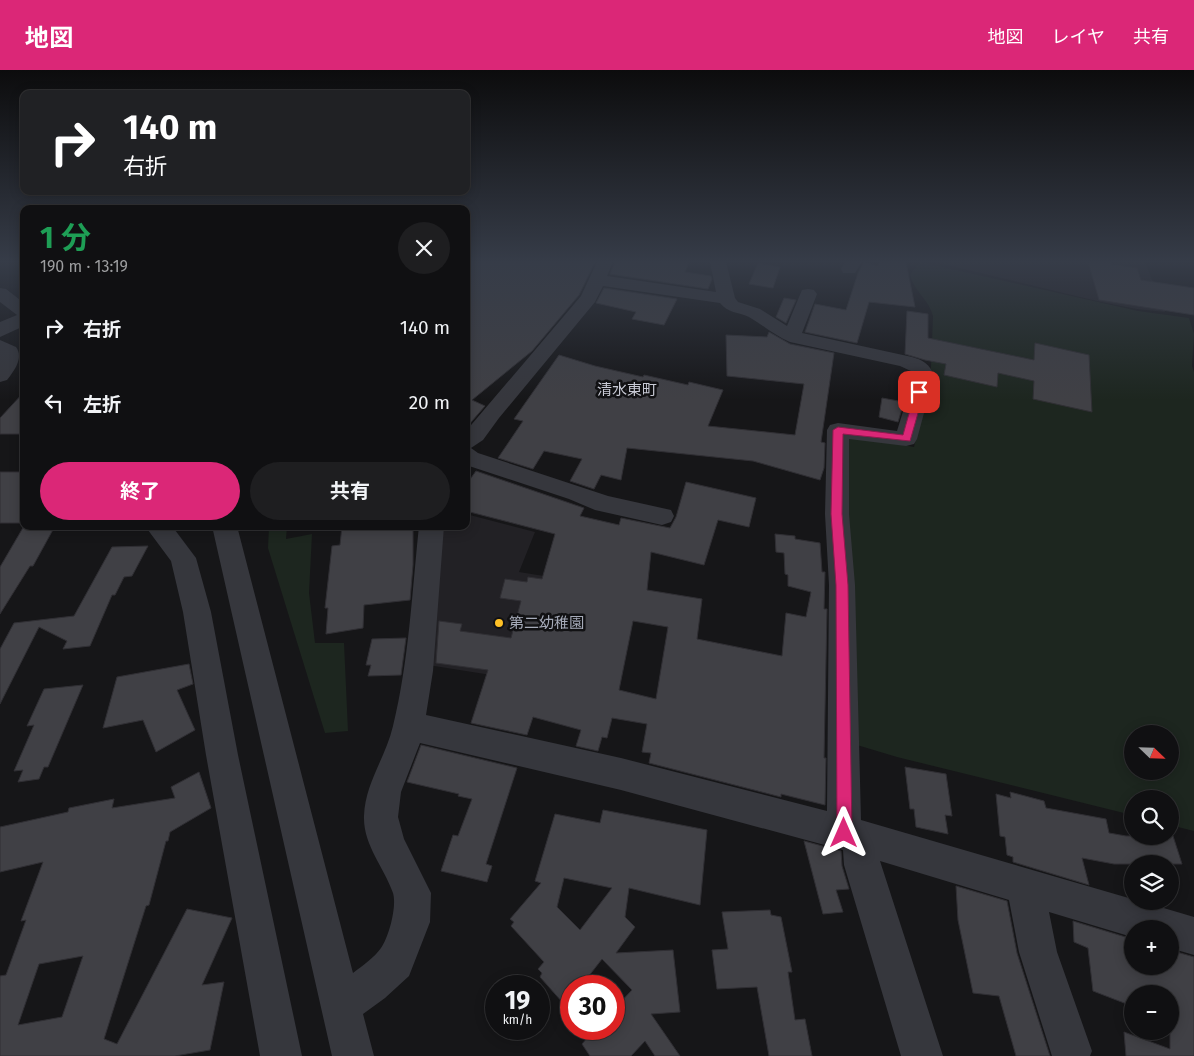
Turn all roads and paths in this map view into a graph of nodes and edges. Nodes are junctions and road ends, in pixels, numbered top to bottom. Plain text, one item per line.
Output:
1 (580, 308) edge
2 (738, 308) edge
3 (803, 308) edge
4 (20, 321) edge
5 (0, 331) edge
6 (790, 336) junction
7 (0, 346) edge
8 (0, 376) edge
9 (470, 439) edge
10 (470, 458) edge
11 (662, 516) dead end
12 (160, 530) edge
13 (225, 530) edge
14 (432, 530) edge
15 (409, 726) junction
16 (852, 835) junction
17 (1025, 885) junction
18 (1194, 936) edge
19 (342, 1006) junction
20 (1071, 1052) dead end
21 (281, 1056) edge
22 (354, 1056) edge
23 (922, 1056) edge

1 - 9 street
2 - 6 street
3 - 6 street
4 - 5 street
6 - 16 street
7 - 8 street
10 - 11 street
12 - 21 street
13 - 19 street
14 - 15 street
15 - 16 street
15 - 19 street
16 - 17 street
16 - 23 street
17 - 18 street
17 - 20 street
19 - 22 street

